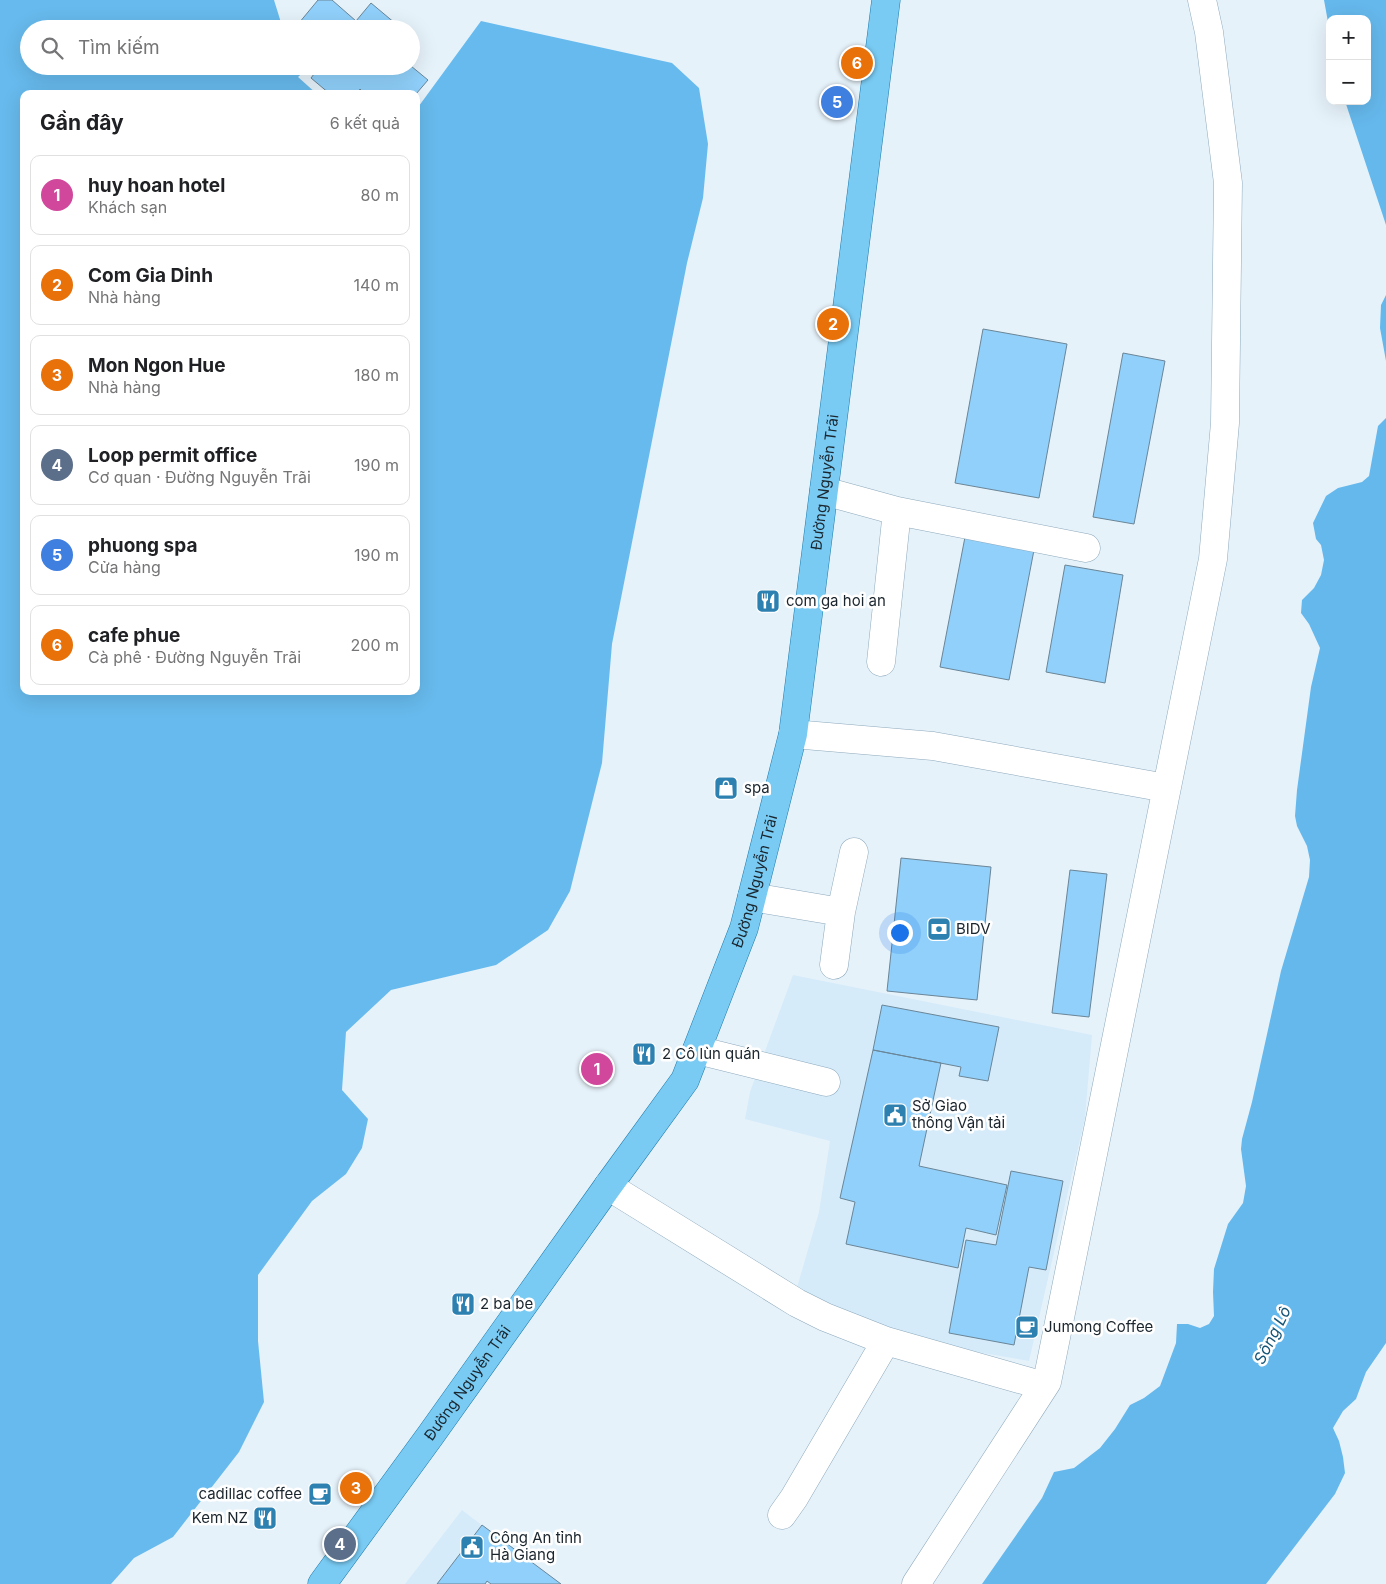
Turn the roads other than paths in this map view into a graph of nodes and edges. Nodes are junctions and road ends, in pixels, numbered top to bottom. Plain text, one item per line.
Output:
1 (886, 0) edge
2 (1202, 0) edge
3 (824, 491) junction
4 (897, 511) junction
5 (1086, 548) dead end
6 (881, 662) dead end
7 (793, 734) junction
8 (1166, 788) junction
9 (854, 852) dead end
10 (752, 897) junction
11 (841, 912) junction
12 (834, 965) dead end
13 (697, 1050) junction
14 (826, 1082) dead end
15 (608, 1186) junction
16 (886, 1340) junction
17 (1044, 1386) junction
18 (782, 1515) dead end
19 (322, 1584) edge
20 (916, 1584) edge

1 - 3 main road, Đường Nguyễn Trãi
2 - 8 street
3 - 4 street
3 - 7 main road, Đường Nguyễn Trãi
4 - 5 street
4 - 6 street
7 - 8 street
7 - 10 main road, Đường Nguyễn Trãi
8 - 17 street
9 - 11 street
10 - 11 street
10 - 13 main road, Đường Nguyễn Trãi
11 - 12 street
13 - 14 street
13 - 15 main road, Đường Nguyễn Trãi
15 - 16 street
15 - 19 main road, Đường Nguyễn Trãi
16 - 17 street
16 - 18 street
17 - 20 street

